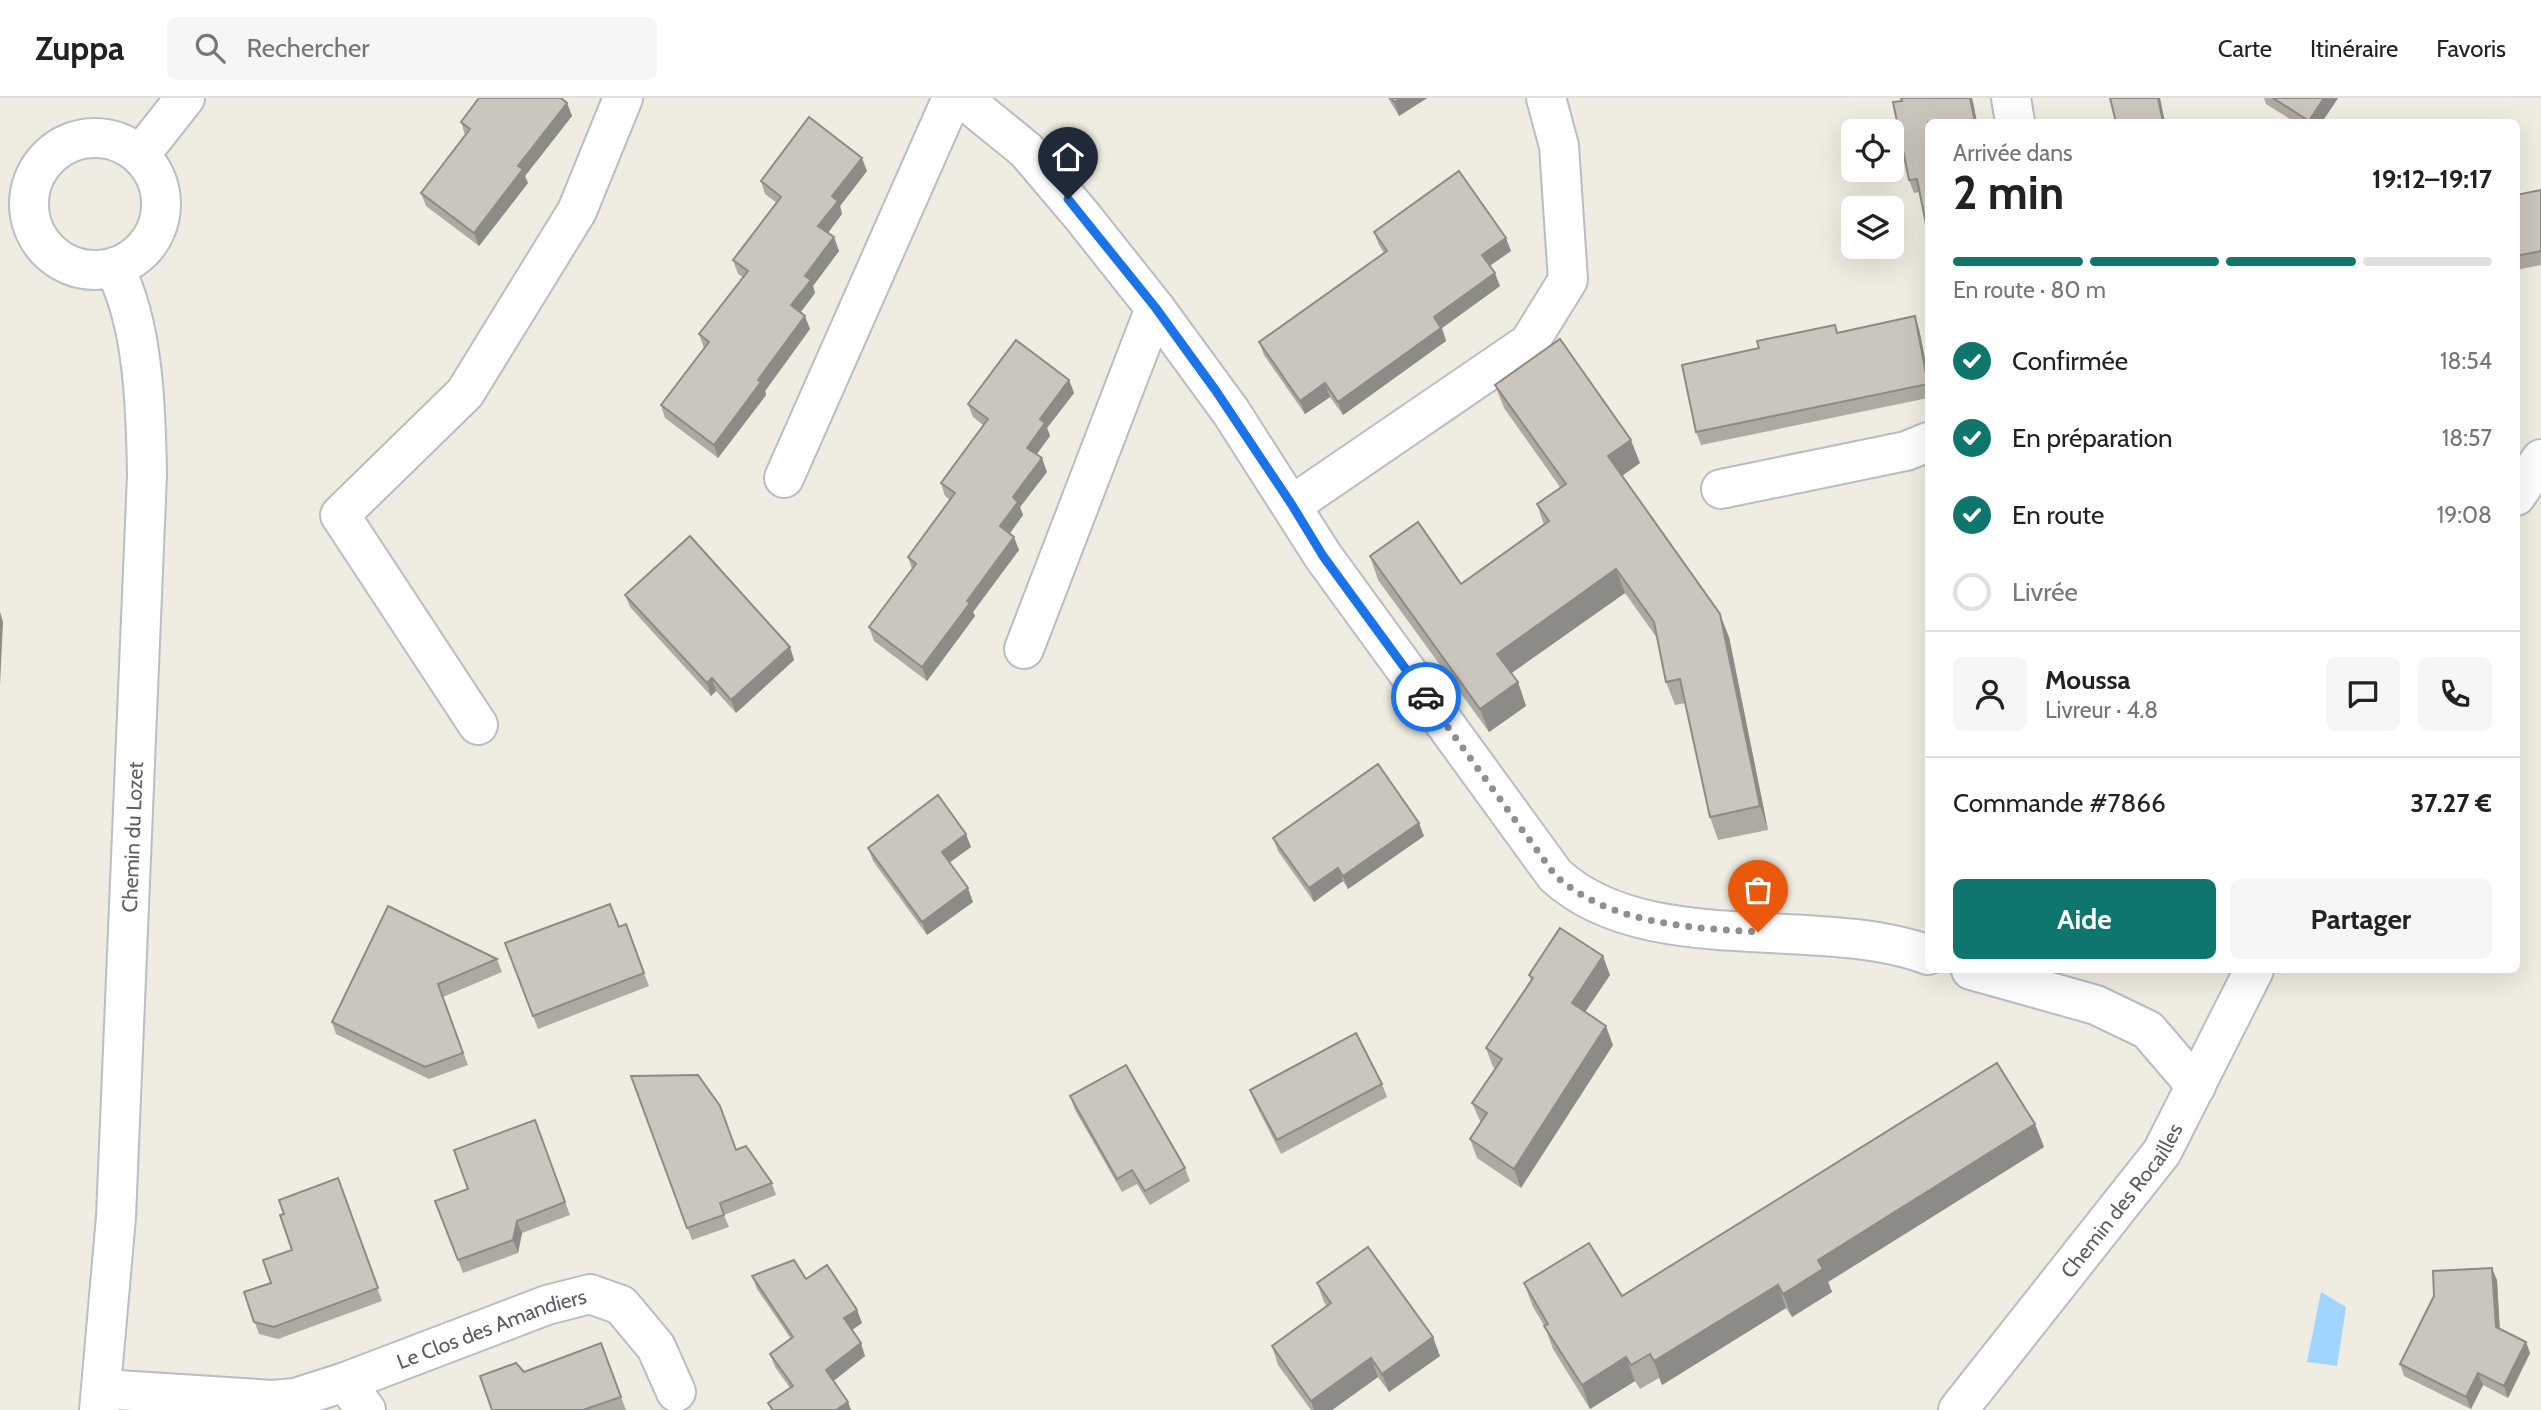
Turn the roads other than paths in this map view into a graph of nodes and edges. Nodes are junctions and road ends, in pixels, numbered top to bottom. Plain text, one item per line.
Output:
1 (186, 98) edge
2 (623, 98) edge
3 (952, 98) edge
4 (962, 98) edge
5 (1546, 98) edge
6 (2011, 98) edge
7 (2014, 119) edge
8 (140, 155) junction
9 (14, 195) edge
10 (114, 268) junction
11 (1155, 307) junction
12 (1925, 443) edge
13 (2541, 458) edge
14 (784, 478) dead end
15 (1721, 489) dead end
16 (2520, 490) edge
17 (1292, 505) junction
18 (1024, 649) dead end
19 (478, 725) dead end
20 (1925, 954) edge
21 (1981, 973) edge
22 (2252, 973) edge
23 (2196, 1086) junction
24 (676, 1392) dead end
25 (355, 1396) edge
26 (100, 1400) edge
27 (1958, 1410) edge

1 - 8 street
2 - 19 street
3 - 14 street
4 - 11 street
5 - 17 street
6 - 7 street
8 - 9 street
8 - 10 street
9 - 10 street
10 - 26 street, Chemin du Lozet
11 - 17 street
11 - 18 street
12 - 15 street
13 - 16 street
17 - 20 street
21 - 23 street
22 - 23 street, Chemin des Rocailles
23 - 27 street, Chemin des Rocailles
24 - 25 street, Le Clos des Amandiers
25 - 26 street, Le Clos des Amandiers

